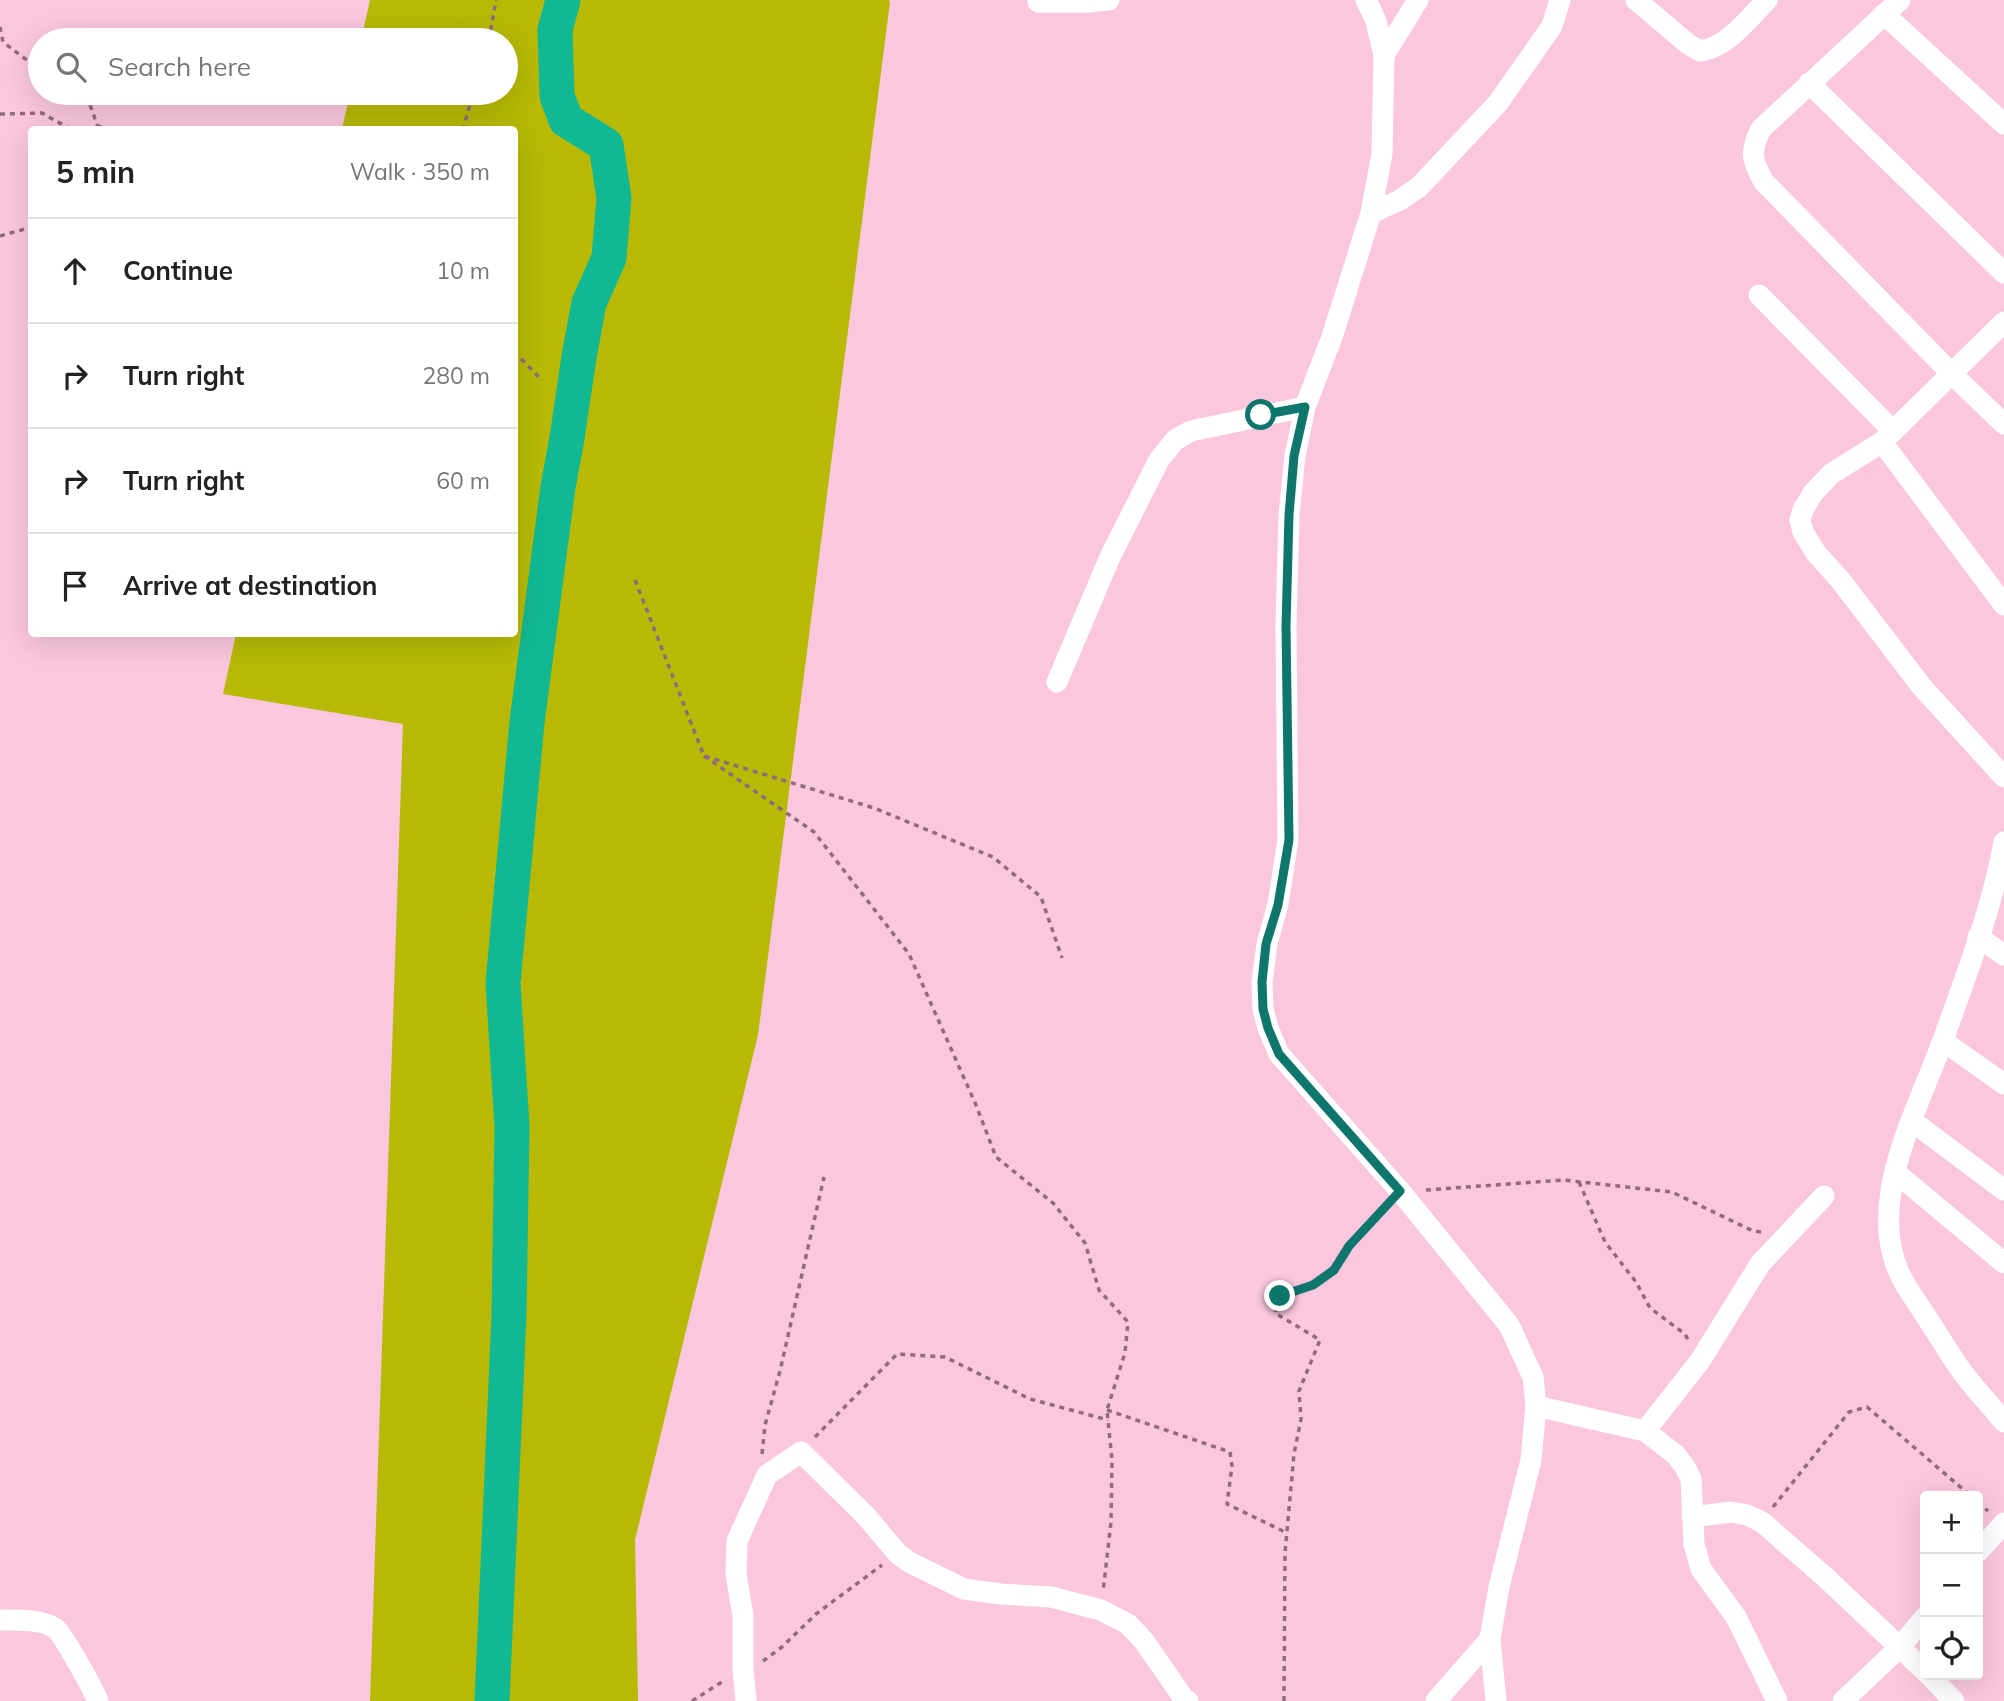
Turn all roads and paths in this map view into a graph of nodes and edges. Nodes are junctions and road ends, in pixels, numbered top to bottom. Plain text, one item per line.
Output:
1 (496, 0) edge
2 (1109, 0) edge
3 (1366, 0) edge
4 (1418, 0) edge
5 (1636, 0) edge
6 (1768, 0) edge
7 (1557, 1) edge
8 (1038, 2) dead end
9 (1892, 7) edge
10 (0, 27) edge
11 (491, 28) edge
12 (2, 41) edge
13 (1384, 55) junction
14 (28, 61) edge
15 (1809, 83) junction
16 (90, 105) edge
17 (470, 105) edge
18 (0, 114) edge
19 (2004, 124) edge
20 (65, 126) edge
21 (97, 126) edge
22 (464, 126) edge
23 (1371, 212) junction
24 (28, 228) edge
25 (0, 236) edge
26 (2004, 273) edge
27 (1759, 295) dead end
28 (2004, 322) edge
29 (518, 356) edge
30 (1952, 374) junction
31 (542, 380) dead end
32 (1305, 407) junction
33 (2004, 424) edge
34 (1887, 437) junction
35 (635, 580) dead end
36 (2004, 606) edge
37 (1058, 682) dead end
38 (704, 756) junction
39 (2004, 777) edge
40 (2004, 842) edge
41 (1978, 937) junction
42 (2004, 955) edge
43 (1062, 958) dead end
44 (1943, 1041) junction
45 (2004, 1084) edge
46 (1912, 1121) junction
47 (1895, 1172) junction
48 (824, 1177) dead end
49 (1579, 1182) junction
50 (2004, 1190) edge
51 (1400, 1191) junction
52 (1824, 1196) dead end
53 (1789, 1234) junction
54 (2004, 1263) edge
55 (1699, 1362) junction
56 (1536, 1406) junction
57 (1107, 1410) junction
58 (1108, 1420) junction
59 (2004, 1422) edge
60 (1645, 1431) junction
61 (801, 1452) junction
62 (767, 1475) junction
63 (1965, 1491) edge
64 (1692, 1517) junction
65 (1762, 1522) junction
66 (2004, 1523) edge
67 (1287, 1533) junction
68 (1983, 1546) edge
69 (898, 1554) junction
70 (1101, 1610) junction
71 (0, 1620) edge
72 (1920, 1623) edge
73 (1490, 1639) junction
74 (1900, 1647) junction
75 (1920, 1666) edge
76 (743, 1669) junction
77 (1934, 1680) edge
78 (97, 1701) edge
79 (692, 1701) edge
80 (746, 1701) edge
81 (1188, 1701) edge
82 (1284, 1701) edge
83 (1436, 1701) edge
84 (1496, 1701) edge
85 (1777, 1701) edge
86 (1843, 1701) edge
87 (1954, 1701) edge

1 - 11 path
2 - 8 street
3 - 13 street
4 - 13 street
5 - 6 street
7 - 23 street
9 - 15 street
9 - 19 street
10 - 12 path
12 - 14 path
13 - 23 street
15 - 26 street
15 - 30 street
16 - 21 path
17 - 22 path
18 - 20 path
23 - 32 street
24 - 25 path
27 - 34 street
28 - 30 street
29 - 31 path
30 - 33 street
30 - 34 street
32 - 37 street
32 - 51 street
34 - 36 street
34 - 39 street
35 - 38 path
38 - 43 path
38 - 57 path
40 - 41 street
41 - 42 street
41 - 44 street
44 - 45 street
44 - 46 street
46 - 47 street
46 - 50 street
47 - 54 street
47 - 59 street
48 - 62 path
49 - 51 path
49 - 53 path
49 - 55 path
51 - 56 street
51 - 67 path
52 - 53 street
53 - 55 street
55 - 60 street
56 - 60 street
56 - 73 street
57 - 58 path
57 - 67 path
58 - 61 path
58 - 70 path
60 - 64 street
61 - 62 street
61 - 69 street
62 - 76 street
63 - 65 path
64 - 65 street
64 - 85 street
65 - 74 street
66 - 68 street
67 - 82 path
69 - 70 street
69 - 76 path
70 - 81 street
71 - 78 street
72 - 74 street
73 - 83 street
73 - 84 street
74 - 75 street
74 - 86 street
76 - 79 path
76 - 80 street
77 - 87 street

